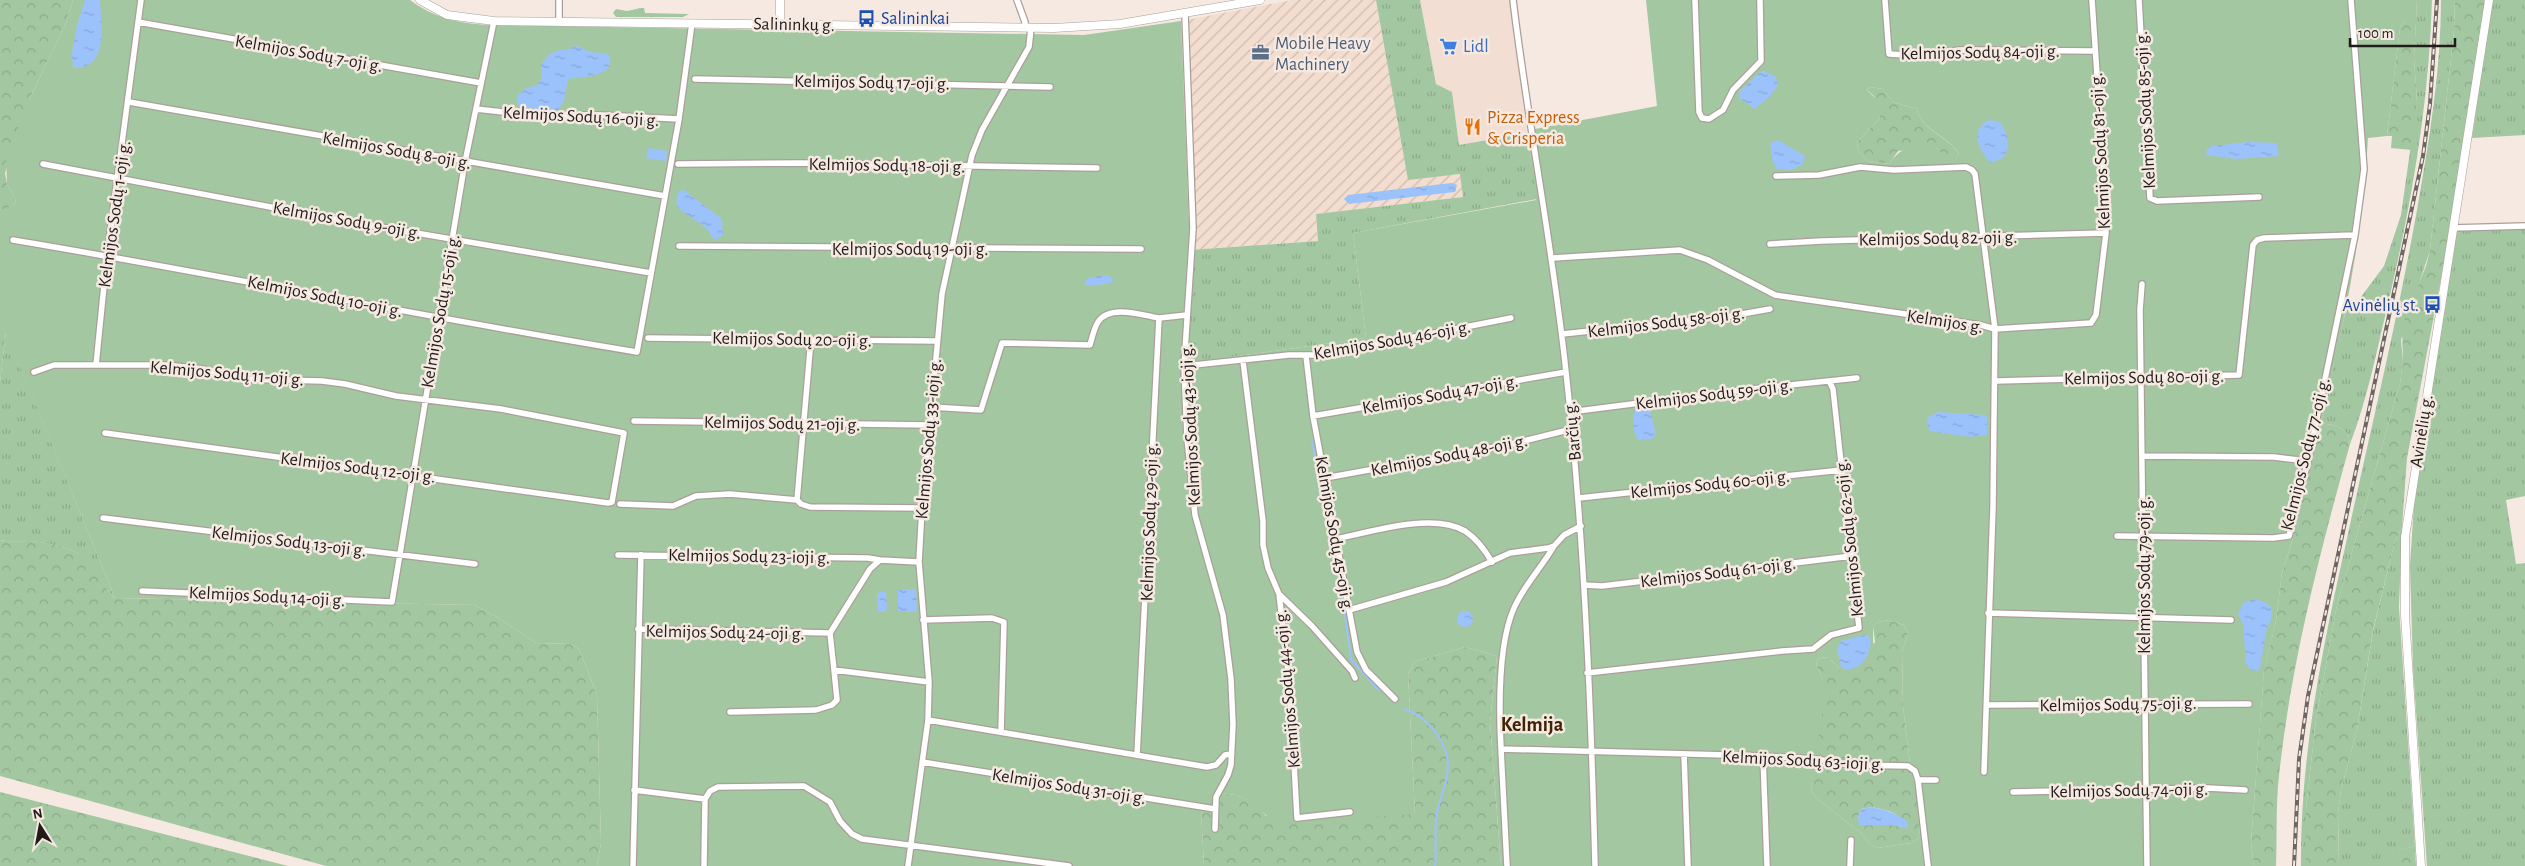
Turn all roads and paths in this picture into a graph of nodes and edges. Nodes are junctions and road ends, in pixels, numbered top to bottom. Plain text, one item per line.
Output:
1 (141, 0) edge
2 (420, 0) edge
3 (559, 0) edge
4 (780, 0) edge
5 (1017, 0) edge
6 (1258, 0) edge
7 (1513, 0) edge
8 (1695, 0) edge
9 (1760, 0) edge
10 (1885, 0) edge
11 (2092, 0) edge
12 (2139, 0) edge
13 (2352, 0) edge
14 (2489, 0) edge
15 (1185, 14) junction
16 (494, 21) junction
17 (559, 21) junction
18 (138, 22) junction
19 (692, 23) junction
20 (780, 24) junction
21 (1028, 28) junction
22 (2094, 51) junction
23 (694, 79) dead end
24 (481, 83) junction
25 (1008, 85) junction
26 (1050, 87) dead end
27 (129, 102) junction
28 (476, 109) junction
29 (679, 119) junction
30 (465, 162) junction
31 (43, 164) dead end
32 (678, 164) dead end
33 (969, 167) junction
34 (1097, 168) dead end
35 (1776, 176) dead end
36 (120, 177) junction
37 (665, 196) junction
38 (2259, 196) dead end
39 (2525, 226) edge
40 (2454, 228) junction
41 (2106, 234) junction
42 (2355, 235) junction
43 (1982, 236) junction
44 (13, 240) dead end
45 (452, 240) junction
46 (1770, 244) dead end
47 (679, 246) dead end
48 (1141, 249) dead end
49 (952, 250) junction
50 (107, 256) junction
51 (1553, 258) junction
52 (651, 273) junction
53 (2142, 284) dead end
54 (1770, 309) dead end
55 (1186, 315) junction
56 (438, 318) junction
57 (1159, 318) junction
58 (1511, 318) dead end
59 (1995, 329) junction
60 (1562, 334) junction
61 (648, 338) dead end
62 (810, 339) junction
63 (937, 341) junction
64 (1306, 356) junction
65 (1244, 362) junction
66 (96, 365) junction
67 (1184, 366) junction
68 (34, 372) dead end
69 (1566, 372) junction
70 (1857, 378) dead end
71 (2142, 378) junction
72 (1829, 381) junction
73 (1996, 381) junction
74 (424, 400) junction
75 (931, 407) junction
76 (1570, 412) junction
77 (1313, 416) junction
78 (634, 421) dead end
79 (804, 423) junction
80 (930, 425) junction
81 (1572, 429) junction
82 (105, 433) dead end
83 (2143, 456) junction
84 (2308, 461) junction
85 (1842, 470) junction
86 (412, 474) junction
87 (1325, 478) junction
88 (1579, 498) junction
89 (797, 500) junction
90 (612, 502) joint
91 (620, 504) dead end
92 (922, 508) junction
93 (104, 518) dead end
94 (1581, 526) junction
95 (2117, 536) dead end
96 (2144, 536) junction
97 (1336, 539) junction
98 (1554, 546) junction
99 (399, 554) junction
100 (618, 555) dead end
101 (641, 555) junction
102 (1852, 556) junction
103 (880, 560) junction
104 (919, 562) junction
105 (1492, 562) junction
106 (475, 564) dead end
107 (1584, 585) junction
108 (142, 590) dead end
109 (1279, 594) junction
110 (392, 602) joint
111 (1349, 610) junction
112 (1988, 613) junction
113 (2145, 616) junction
114 (923, 620) junction
115 (2231, 620) dead end
116 (638, 629) junction
117 (830, 633) junction
118 (834, 670) junction
119 (1587, 673) junction
120 (1355, 678) dead end
121 (929, 682) junction
122 (1395, 699) dead end
123 (2145, 703) junction
124 (2249, 704) dead end
125 (1987, 705) junction
126 (730, 712) dead end
127 (928, 720) junction
128 (1001, 732) junction
129 (1501, 749) junction
130 (1592, 751) junction
131 (1137, 754) junction
132 (1231, 754) junction
133 (1684, 754) junction
134 (1763, 756) junction
135 (922, 762) junction
136 (1984, 772) dead end
137 (1918, 780) junction
138 (1936, 780) dead end
139 (634, 790) junction
140 (2245, 790) dead end
141 (2147, 791) junction
142 (2013, 792) dead end
143 (705, 799) junction
144 (1215, 809) junction
145 (1350, 812) dead end
146 (1215, 829) dead end
147 (1851, 840) dead end
148 (910, 846) junction
149 (1024, 863) edge
150 (633, 866) edge
151 (704, 866) edge
152 (908, 866) edge
153 (1069, 866) edge
154 (1507, 866) edge
155 (1595, 866) edge
156 (1688, 866) edge
157 (1767, 866) edge
158 (1850, 866) edge
159 (1928, 866) edge
160 (2147, 866) edge
161 (2421, 866) edge

1 - 18 street, Kelmijos Sodų 1-oji g.
2 - 16 main road, Salininkų g.
3 - 17 street
4 - 20 main road
5 - 21 street
6 - 15 main road, Salininkų g.
7 - 51 street, Barčių g.
8 - 9 street
10 - 22 street, Kelmijos Sodų 84-oji g.
11 - 22 street, Kelmijos Sodų 81-oji g.
12 - 38 street, Kelmijos Sodų 85-oji g.
13 - 42 street
14 - 40 main road, Avinėlių g.
15 - 21 main road, Salininkų g.
15 - 55 street, Kelmijos Sodų 43-ioji g.
16 - 17 main road, Salininkų g.
16 - 24 street, Kelmijos Sodų 15-oji g.
17 - 19 main road, Salininkų g.
18 - 24 street, Kelmijos Sodų 7-oji g.
18 - 27 street, Kelmijos Sodų 1-oji g.
19 - 20 main road, Salininkų g.
19 - 29 street, Kelmijos Sodų 16-oji g.
20 - 21 main road, Salininkų g.
21 - 25 street, Kelmijos Sodų 33-ioji g.
22 - 41 street, Kelmijos Sodų 81-oji g.
23 - 25 street, Kelmijos Sodų 17-oji g.
24 - 28 street, Kelmijos Sodų 15-oji g.
25 - 26 street, Kelmijos Sodų 17-oji g.
25 - 33 street, Kelmijos Sodų 33-ioji g.
27 - 30 street, Kelmijos Sodų 8-oji g.
27 - 36 street, Kelmijos Sodų 1-oji g.
28 - 29 street, Kelmijos Sodų 16-oji g.
28 - 30 street, Kelmijos Sodų 15-oji g.
29 - 37 street
30 - 37 street, Kelmijos Sodų 8-oji g.
30 - 45 street, Kelmijos Sodų 15-oji g.
31 - 36 street, Kelmijos Sodų 9-oji g.
32 - 33 street, Kelmijos Sodų 18-oji g.
33 - 34 street, Kelmijos Sodų 18-oji g.
33 - 49 street, Kelmijos Sodų 33-ioji g.
35 - 43 street
36 - 45 street, Kelmijos Sodų 9-oji g.
36 - 50 street, Kelmijos Sodų 1-oji g.
37 - 52 street
39 - 40 street
40 - 161 main road, Avinėlių g.
41 - 43 street, Kelmijos Sodų 82-oji g.
41 - 59 street, Kelmijos Sodų 81-oji g.
42 - 71 street, Kelmijos Sodų 80-oji g.
42 - 84 street, Kelmijos Sodų 77-oji g.
43 - 46 street, Kelmijos Sodų 82-oji g.
43 - 59 street
44 - 50 street, Kelmijos Sodų 10-oji g.
45 - 52 street, Kelmijos Sodų 9-oji g.
45 - 56 street, Kelmijos Sodų 15-oji g.
47 - 49 street, Kelmijos Sodų 19-oji g.
48 - 49 street, Kelmijos Sodų 19-oji g.
49 - 63 street, Kelmijos Sodų 33-ioji g.
50 - 56 street, Kelmijos Sodų 10-oji g.
50 - 66 street, Kelmijos Sodų 1-oji g.
51 - 59 street, Kelmijos g.
51 - 60 street, Barčių g.
52 - 56 street, Kelmijos Sodų 10-oji g.
53 - 71 street, Kelmijos Sodų 79-oji g.
54 - 60 street, Kelmijos Sodų 58-oji g.
55 - 57 street
55 - 67 street, Kelmijos Sodų 43-ioji g.
56 - 74 street, Kelmijos Sodų 15-oji g.
57 - 75 street
57 - 131 street, Kelmijos Sodų 29-oji g.
58 - 64 street, Kelmijos Sodų 46-oji g.
59 - 73 street, Kelmijos g.
60 - 69 street, Barčių g.
61 - 62 street, Kelmijos Sodų 20-oji g.
62 - 63 street, Kelmijos Sodų 20-oji g.
62 - 79 street
63 - 75 street, Kelmijos Sodų 33-ioji g.
64 - 65 street, Kelmijos Sodų 46-oji g.
64 - 77 street, Kelmijos Sodų 45-oji g.
65 - 67 street, Kelmijos Sodų 46-oji g.
65 - 109 street, Kelmijos Sodų 44-oji g.
66 - 68 street
66 - 74 street, Kelmijos Sodų 11-oji g.
67 - 132 street, Kelmijos Sodų 43-ioji g.
69 - 76 street, Barčių g.
69 - 77 street, Kelmijos Sodų 47-oji g.
70 - 72 street, Kelmijos Sodų 59-oji g.
71 - 73 street, Kelmijos Sodų 80-oji g.
71 - 83 street, Kelmijos Sodų 79-oji g.
72 - 76 street, Kelmijos Sodų 59-oji g.
72 - 85 street, Kelmijos Sodų 62-oji g.
73 - 112 street, Kelmijos g.
74 - 86 street, Kelmijos Sodų 15-oji g.
74 - 90 street, Kelmijos Sodų 11-oji g.
75 - 80 street, Kelmijos Sodų 33-ioji g.
76 - 81 street, Barčių g.
77 - 87 street, Kelmijos Sodų 45-oji g.
78 - 79 street, Kelmijos Sodų 21-oji g.
79 - 80 street, Kelmijos Sodų 21-oji g.
79 - 89 street
80 - 92 street, Kelmijos Sodų 33-ioji g.
81 - 87 street, Kelmijos Sodų 48-oji g.
81 - 88 street, Barčių g.
82 - 86 street, Kelmijos Sodų 12-oji g.
83 - 84 street
83 - 96 street, Kelmijos Sodų 79-oji g.
84 - 96 street, Kelmijos Sodų 77-oji g.
85 - 88 street, Kelmijos Sodų 60-oji g.
85 - 102 street, Kelmijos Sodų 62-oji g.
86 - 90 street, Kelmijos Sodų 12-oji g.
86 - 99 street, Kelmijos Sodų 15-oji g.
87 - 97 street, Kelmijos Sodų 45-oji g.
88 - 94 street, Barčių g.
89 - 91 street
89 - 92 street
92 - 104 street, Kelmijos Sodų 33-ioji g.
93 - 99 street, Kelmijos Sodų 13-oji g.
94 - 98 street
94 - 107 street, Barčių g.
95 - 96 street, Kelmijos Sodų 77-oji g.
96 - 113 street, Kelmijos Sodų 79-oji g.
97 - 105 street
97 - 111 street, Kelmijos Sodų 45-oji g.
98 - 105 street
98 - 129 street
99 - 106 street, Kelmijos Sodų 13-oji g.
99 - 110 street, Kelmijos Sodų 15-oji g.
100 - 101 street, Kelmijos Sodų 23-ioji g.
101 - 103 street, Kelmijos Sodų 23-ioji g.
101 - 116 street
102 - 107 street, Kelmijos Sodų 61-oji g.
102 - 119 street, Kelmijos Sodų 62-oji g.
103 - 104 street
103 - 117 street, Kelmijos Sodų 24-oji g.
104 - 114 street, Kelmijos Sodų 33-ioji g.
105 - 111 street
107 - 119 street, Barčių g.
108 - 110 street, Kelmijos Sodų 14-oji g.
109 - 120 street
109 - 145 street, Kelmijos Sodų 44-oji g.
111 - 122 street, Kelmijos Sodų 45-oji g.
112 - 113 street
112 - 125 street, Kelmijos g.
113 - 115 street
113 - 123 street, Kelmijos Sodų 79-oji g.
114 - 121 street, Kelmijos Sodų 33-ioji g.
114 - 128 street
116 - 117 street, Kelmijos Sodų 24-oji g.
116 - 139 street, Kelmijos Sodų 24-oji g.
117 - 118 street
118 - 121 street
118 - 126 street
119 - 130 street, Barčių g.
121 - 127 street, Kelmijos Sodų 33-ioji g.
123 - 124 street, Kelmijos Sodų 75-oji g.
123 - 125 street, Kelmijos Sodų 75-oji g.
123 - 141 street, Kelmijos Sodų 79-oji g.
125 - 136 street, Kelmijos g.
127 - 128 street
127 - 135 street, Kelmijos Sodų 33-ioji g.
128 - 131 street
129 - 130 street, Kelmijos Sodų 63-ioji g.
129 - 154 street
130 - 133 street, Kelmijos Sodų 63-ioji g.
130 - 155 street, Barčių g.
131 - 132 street
132 - 144 street, Kelmijos Sodų 43-ioji g.
133 - 134 street, Kelmijos Sodų 63-ioji g.
133 - 156 street
134 - 137 street, Kelmijos Sodų 63-ioji g.
134 - 157 street
135 - 144 street, Kelmijos Sodų 31-oji g.
135 - 148 street, Kelmijos Sodų 33-ioji g.
137 - 138 street
137 - 159 street
139 - 143 street
139 - 150 street, Kelmijos Sodų 24-oji g.
140 - 141 street, Kelmijos Sodų 74-oji g.
141 - 142 street, Kelmijos Sodų 74-oji g.
141 - 160 street, Kelmijos Sodų 79-oji g.
143 - 148 street
143 - 151 street
144 - 146 street, Kelmijos Sodų 43-ioji g.
147 - 158 street
148 - 149 street
148 - 152 street, Kelmijos Sodų 33-ioji g.
149 - 153 street

